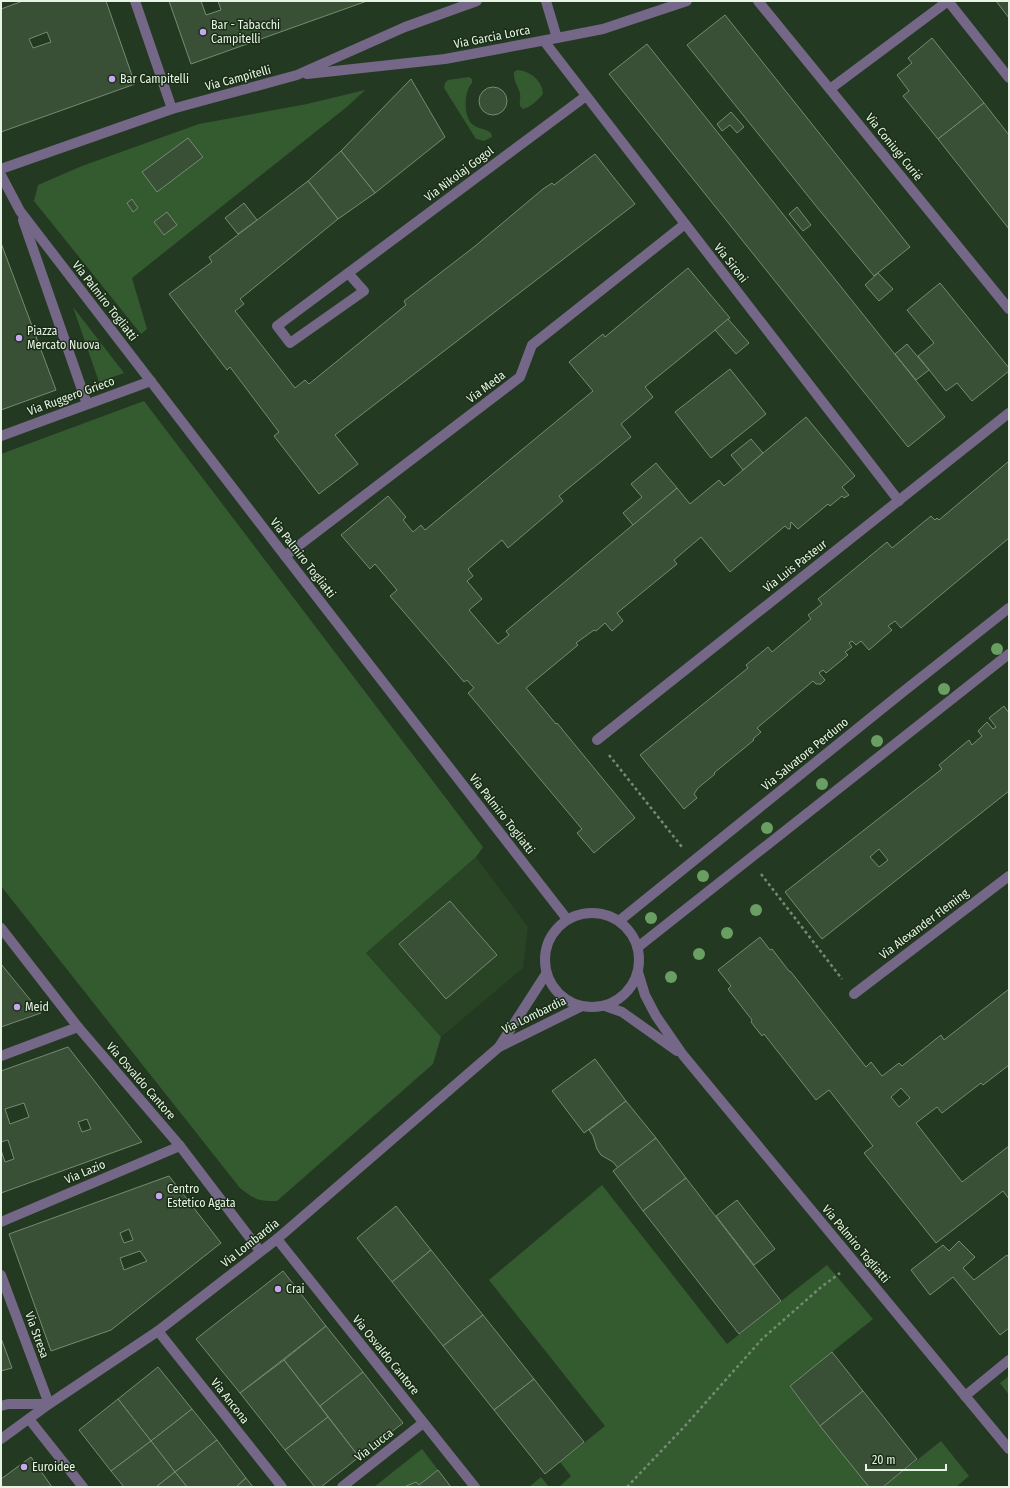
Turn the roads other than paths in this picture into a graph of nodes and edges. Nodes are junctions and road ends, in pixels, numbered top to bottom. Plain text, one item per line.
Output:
1 (135, 1) edge
2 (476, 1) edge
3 (546, 1) edge
4 (687, 1) edge
5 (758, 1) edge
6 (948, 1) edge
7 (557, 38) junction
8 (544, 40) junction
9 (297, 75) junction
10 (1009, 78) edge
11 (830, 89) junction
12 (586, 96) junction
13 (172, 109) junction
14 (1, 169) edge
15 (1, 175) edge
16 (20, 211) junction
17 (686, 224) junction
18 (348, 274) junction
19 (1009, 308) edge
20 (151, 381) junction
21 (87, 404) junction
22 (1009, 413) edge
23 (1, 436) edge
24 (899, 501) junction
25 (285, 556) junction
26 (1009, 608) edge
27 (1009, 654) edge
28 (597, 740) road end
29 (1009, 876) edge
30 (567, 919) junction
31 (619, 921) junction
32 (1, 928) edge
33 (638, 947) junction
34 (638, 972) junction
35 (546, 974) junction
36 (854, 994) road end
37 (605, 1006) junction
38 (580, 1007) junction
39 (78, 1027) junction
40 (499, 1047) junction
41 (684, 1055) junction
42 (1, 1056) edge
43 (180, 1146) junction
44 (1, 1222) edge
45 (277, 1239) junction
46 (260, 1251) junction
47 (1, 1275) edge
48 (158, 1331) junction
49 (1009, 1360) edge
50 (965, 1396) junction
51 (49, 1404) junction
52 (1, 1406) edge
53 (29, 1419) junction
54 (423, 1422) junction
55 (1, 1439) edge
56 (1009, 1449) edge
57 (83, 1487) edge
58 (282, 1487) edge
59 (342, 1487) edge
60 (475, 1487) edge

1 - 13 street
2 - 9 street, Via Campitelli
3 - 7 street
4 - 7 street, Via Garcia Lorca
5 - 11 street, Via Coniugi Curié
6 - 10 street
6 - 11 street
7 - 8 street, Via Garcia Lorca
8 - 9 street, Via Garcia Lorca
8 - 12 street, Via Sironi
9 - 13 street, Via Campitelli
11 - 19 street, Via Coniugi Curié
12 - 17 street, Via Sironi
12 - 18 street, Via Nikolaj Gogol
13 - 14 street, Via Campitelli
15 - 16 street, Via Palmiro Togliatti
16 - 20 street, Via Palmiro Togliatti
16 - 21 street, Via Palmiro Togliatti
17 - 24 street, Via Sironi
17 - 25 street, Via Meda
18 - 18 street, Via Nikolaj Gogol
20 - 21 street, Via Ruggero Grieco
20 - 25 street, Via Palmiro Togliatti
21 - 23 street, Via Ruggero Grieco
22 - 24 street, Via Luis Pasteur
24 - 28 street, Via Luis Pasteur
25 - 30 street, Via Palmiro Togliatti
26 - 31 street, Via Salvatore Perduno
27 - 33 street
29 - 36 street, Via Alexander Fleming
30 - 31 street
30 - 35 street
31 - 33 street
32 - 39 street, Via Osvaldo Cantore
33 - 34 street
34 - 37 street
34 - 41 street, Via Palmiro Togliatti
35 - 38 street
35 - 40 street, Via Lombardia
37 - 38 street
37 - 41 street, Via Palmiro Togliatti
38 - 40 street, Via Lombardia
39 - 42 street
39 - 43 street, Via Osvaldo Cantore
40 - 45 street, Via Lombardia
41 - 50 street, Via Palmiro Togliatti
43 - 44 street, Via Lazio
43 - 46 street, Via Osvaldo Cantore
45 - 46 street, Via Lombardia
45 - 54 street, Via Osvaldo Cantore
46 - 48 street, Via Lombardia
47 - 51 street, Via Stresa
48 - 51 street, Via Lombardia
48 - 58 street, Via Ancona
49 - 50 street
50 - 56 street, Via Palmiro Togliatti
51 - 52 street
51 - 53 street, Via Lombardia
53 - 55 street, Via Lombardia
53 - 57 street
54 - 59 street, Via Lucca
54 - 60 street, Via Osvaldo Cantore

